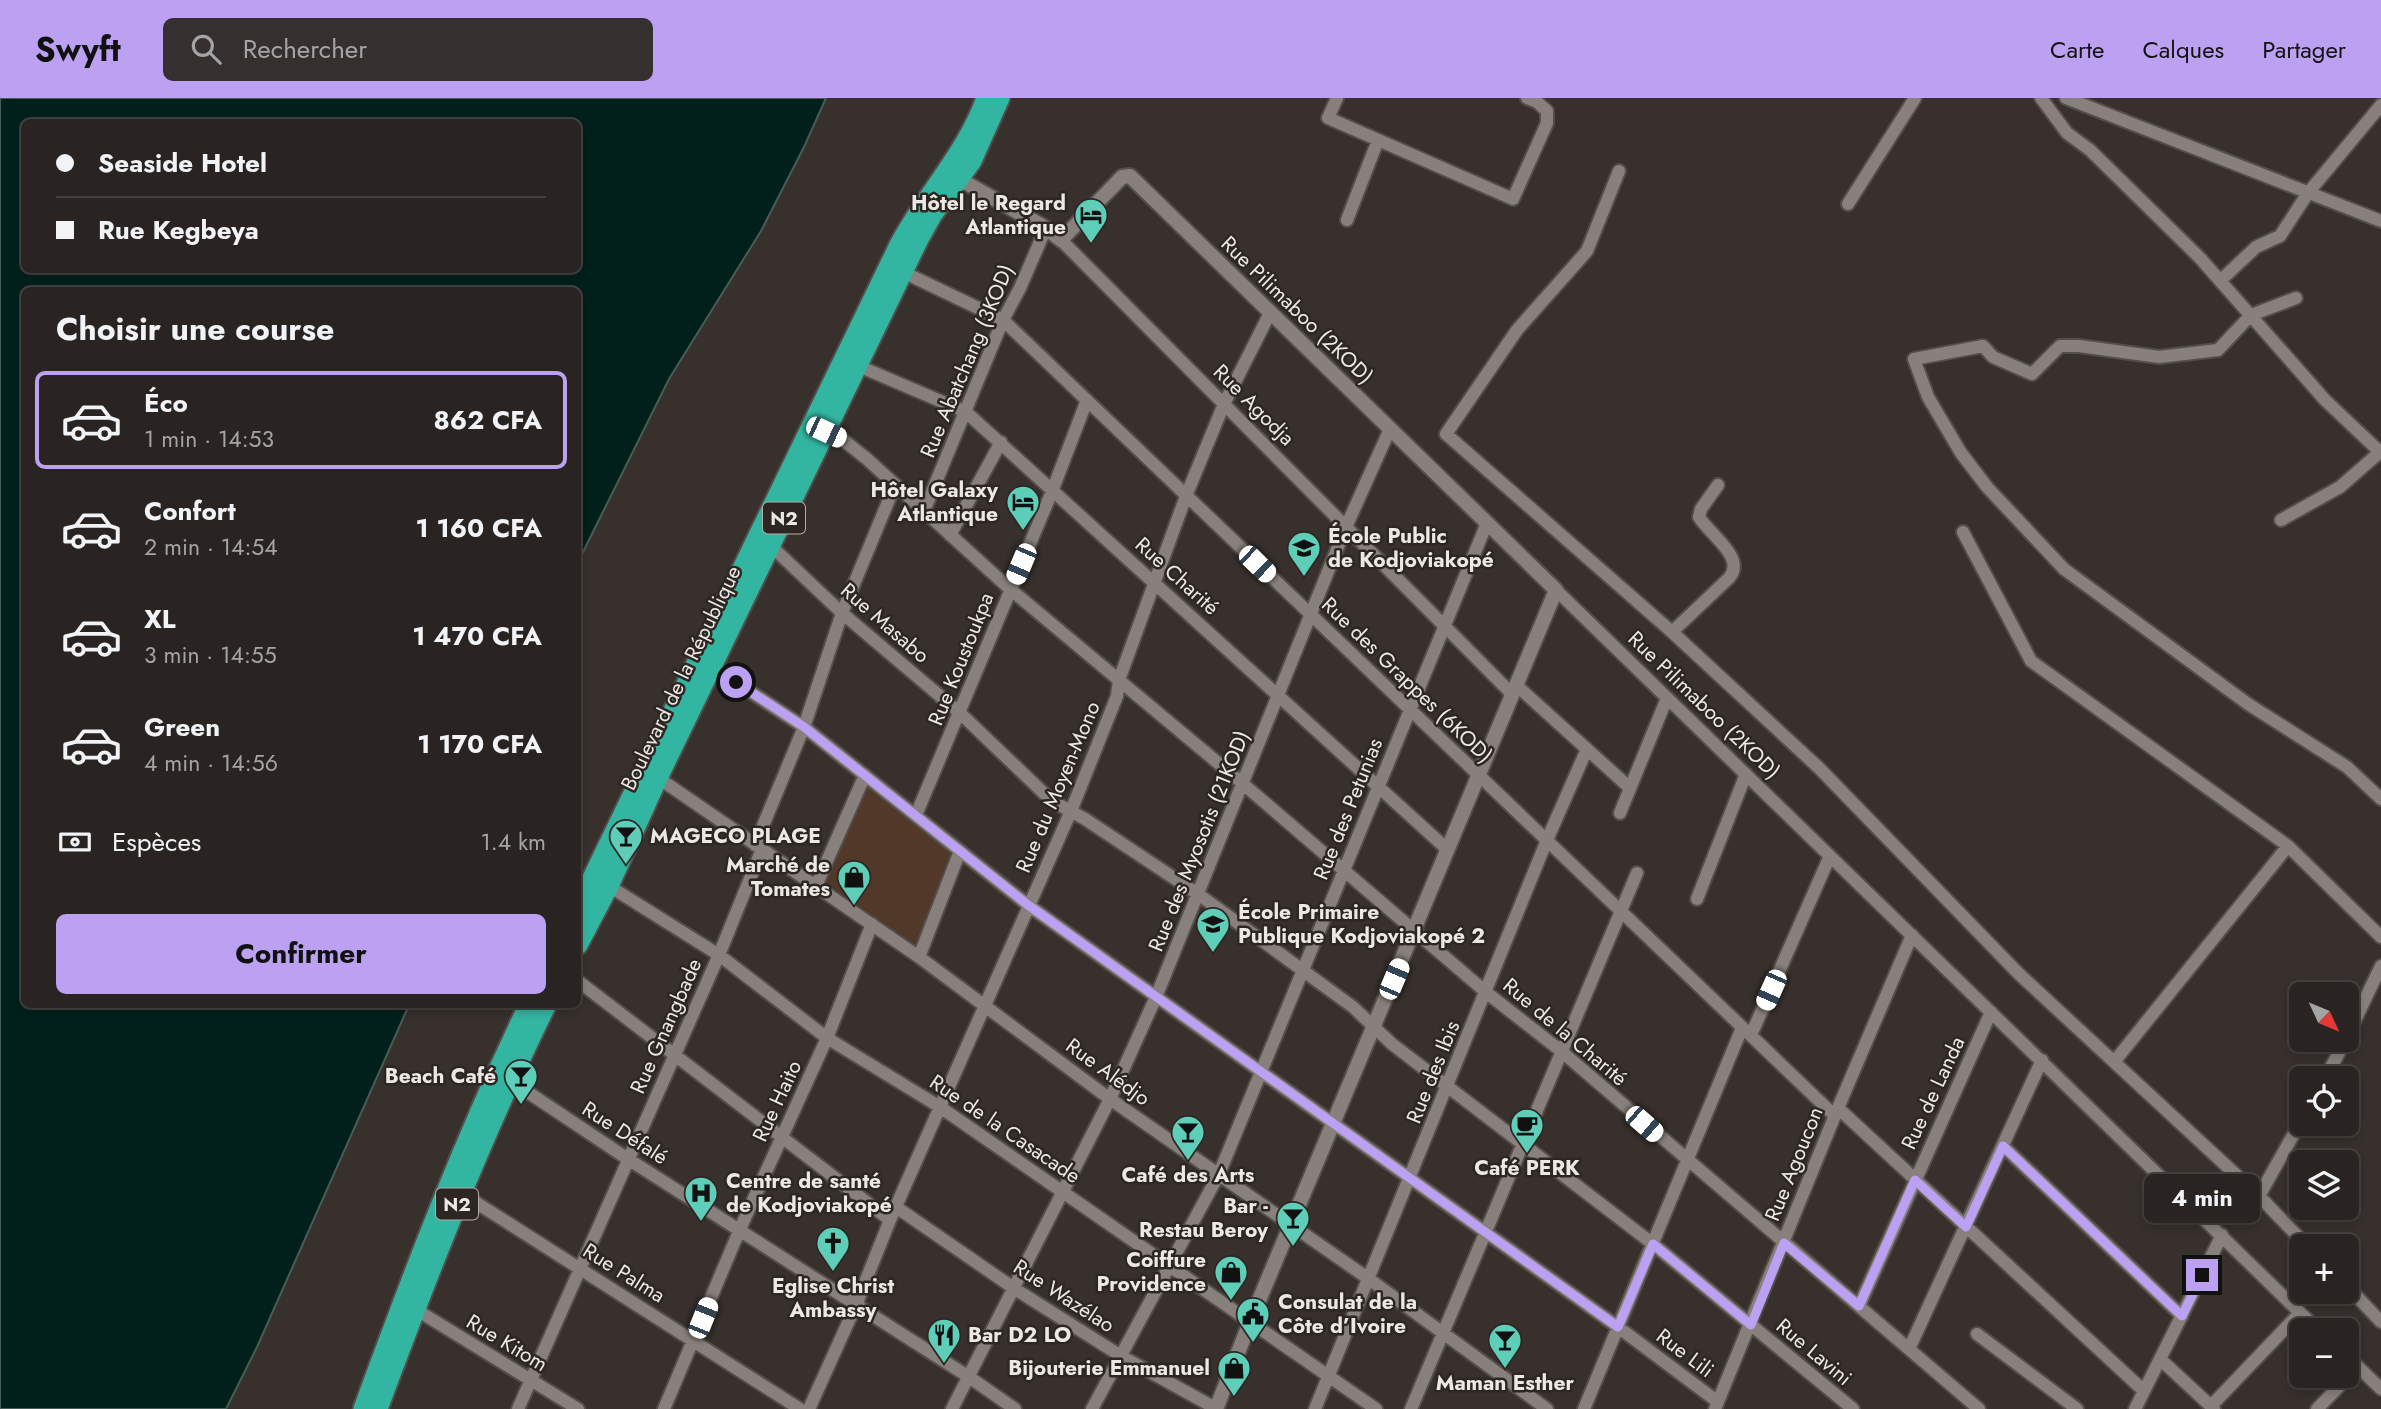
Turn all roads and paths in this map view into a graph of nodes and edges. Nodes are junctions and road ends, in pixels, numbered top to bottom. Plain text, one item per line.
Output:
1 (986, 98) edge
2 (1000, 98) edge
3 (1337, 98) edge
4 (1528, 98) edge
5 (1915, 98) edge
6 (2040, 98) edge
7 (2075, 100) edge
8 (1546, 104) edge
9 (2381, 105) edge
10 (1378, 140) junction
11 (1619, 171) dead end
12 (953, 176) junction
13 (2308, 193) junction
14 (1848, 204) dead end
15 (1347, 220) dead end
16 (2381, 221) edge
17 (1046, 228) junction
18 (1061, 240) junction
19 (904, 272) junction
20 (2220, 281) junction
21 (2296, 298) dead end
22 (1270, 313) junction
23 (2251, 315) junction
24 (1003, 320) junction
25 (850, 363) junction
26 (1087, 400) junction
27 (1224, 404) junction
28 (966, 411) junction
29 (818, 429) junction
30 (1390, 429) junction
31 (1001, 442) junction
32 (2381, 453) edge
33 (895, 485) junction
34 (1718, 485) dead end
35 (1053, 489) junction
36 (1186, 496) junction
37 (924, 511) junction
38 (2281, 520) dead end
39 (1487, 523) junction
40 (1346, 527) junction
41 (1963, 532) dead end
42 (950, 535) junction
43 (770, 545) junction
44 (1156, 582) junction
45 (1010, 590) junction
46 (1556, 590) junction
47 (842, 612) junction
48 (1311, 614) junction
49 (1444, 625) junction
50 (1672, 632) junction
51 (713, 667) junction
52 (1119, 680) junction
53 (1514, 690) junction
54 (1279, 696) junction
55 (1667, 698) junction
56 (1410, 709) junction
57 (960, 713) junction
58 (804, 727) junction
59 (1587, 749) junction
60 (651, 774) junction
61 (1478, 774) junction
62 (1746, 774) junction
63 (865, 775) junction
64 (1242, 783) junction
65 (1379, 786) junction
66 (1630, 788) junction
67 (2381, 799) edge
68 (1071, 811) junction
69 (1620, 813) dead end
70 (916, 815) junction
71 (1547, 840) junction
72 (2288, 846) junction
73 (759, 847) junction
74 (1448, 850) junction
75 (960, 851) junction
76 (1830, 856) junction
77 (1344, 870) junction
78 (1637, 873) dead end
79 (609, 886) junction
80 (816, 886) junction
81 (1198, 894) junction
82 (1696, 899) dead end
83 (581, 902) edge
84 (1028, 905) junction
85 (1620, 910) junction
86 (872, 924) junction
87 (1414, 930) junction
88 (1912, 935) junction
89 (2381, 937) edge
90 (581, 939) edge
91 (719, 955) junction
92 (919, 957) junction
93 (2381, 966) edge
94 (1303, 971) junction
95 (581, 983) edge
96 (1487, 993) junction
97 (1156, 997) junction
98 (985, 1005) junction
99 (528, 1008) edge
100 (545, 1008) edge
101 (2359, 1011) edge
102 (1992, 1012) junction
103 (1374, 1027) junction
104 (1747, 1031) junction
105 (827, 1038) junction
106 (1561, 1051) junction
107 (674, 1057) junction
108 (2042, 1060) junction
109 (2114, 1062) junction
110 (1261, 1073) junction
111 (503, 1076) junction
112 (1448, 1086) junction
113 (1110, 1099) junction
114 (940, 1107) junction
115 (1836, 1112) junction
116 (1334, 1125) junction
117 (781, 1136) junction
118 (2293, 1136) edge
119 (1521, 1144) junction
120 (2003, 1146) junction
121 (628, 1159) junction
122 (1686, 1160) junction
123 (1219, 1174) junction
124 (1410, 1179) junction
125 (1915, 1180) junction
126 (1063, 1191) junction
127 (461, 1193) junction
128 (2259, 1196) junction
129 (896, 1207) junction
130 (890, 1220) junction
131 (1292, 1226) junction
132 (1966, 1227) junction
133 (740, 1229) junction
134 (1485, 1233) junction
135 (2296, 1234) edge
136 (2222, 1235) junction
137 (1784, 1243) junction
138 (1653, 1244) junction
139 (1170, 1267) junction
140 (580, 1268) junction
141 (1369, 1279) junction
142 (1015, 1289) junction
143 (2359, 1299) edge
144 (856, 1305) junction
145 (1859, 1306) junction
146 (415, 1309) junction
147 (2300, 1313) junction
148 (2182, 1316) junction
149 (2305, 1318) edge
150 (1250, 1322) junction
151 (2381, 1322) edge
152 (1751, 1325) junction
153 (1618, 1327) junction
154 (1443, 1333) junction
155 (1977, 1334) dead end
156 (694, 1340) junction
157 (1909, 1349) junction
158 (1121, 1356) junction
159 (2160, 1359) junction
160 (2359, 1368) edge
161 (969, 1377) junction
162 (1328, 1378) junction
163 (531, 1380) junction
164 (2338, 1388) edge
165 (2381, 1389) edge
166 (2144, 1391) junction
167 (1716, 1406) edge
168 (2212, 1407) edge
169 (363, 1409) edge
170 (378, 1409) edge
171 (518, 1409) edge
172 (578, 1409) edge
173 (664, 1409) edge
174 (800, 1409) edge
175 (809, 1409) edge
176 (952, 1409) edge
177 (1015, 1409) edge
178 (1092, 1409) edge
179 (1216, 1409) edge
180 (1315, 1409) edge
181 (1376, 1409) edge
182 (1411, 1409) edge
183 (1547, 1409) edge
184 (1584, 1409) edge
185 (1853, 1409) edge
186 (1979, 1409) edge
187 (2077, 1409) edge
188 (2135, 1409) edge
189 (2317, 1409) edge

1 - 12 highway, Boulevard de la République / N2
2 - 12 highway, Boulevard de la République / N2
3 - 10 street
4 - 8 street
5 - 14 street
6 - 20 street
7 - 13 street
8 - 10 street
9 - 13 street
10 - 15 street
11 - 50 street
12 - 17 street, Rue Agodja
12 - 19 highway, Boulevard de la République / N2
12 - 25 highway, Boulevard de la République / N2
13 - 16 street
13 - 20 street
17 - 18 street, Rue Agodja
17 - 24 street, Rue Abatchang (3KOD)
18 - 22 street, Rue Pilimaboo (2KOD)
18 - 27 street, Rue Agodja
19 - 24 street, Rue des Grappes (6KOD)
19 - 25 highway, Boulevard de la République / N2
20 - 23 street
21 - 23 street
22 - 27 street, Rue du Moyen-Mono
22 - 30 street, Rue Pilimaboo (2KOD)
23 - 32 street
23 - 67 street
24 - 26 street, Rue des Grappes (6KOD)
24 - 28 street, Rue Abatchang (3KOD)
25 - 28 street, Rue Charité
25 - 29 highway, Boulevard de la République / N2
26 - 35 street, Rue Koustoukpa
26 - 36 street, Rue des Grappes (6KOD)
27 - 36 street, Rue du Moyen-Mono
27 - 40 street, Rue Agodja
28 - 31 street, Rue Charité
28 - 37 street, Rue Abatchang (3KOD)
29 - 33 street, Rue de la Charité
29 - 43 highway, Boulevard de la République / N2
29 - 60 highway, Boulevard de la République / N2
30 - 39 street, Rue Pilimaboo (2KOD)
30 - 40 street, Rue des Myosotis (21KOD)
31 - 35 street, Rue Charité
31 - 42 street
32 - 38 street
33 - 37 street, Rue de la Charité
33 - 47 street, Rue Gnangbade
34 - 50 street
35 - 44 street, Rue Charité
35 - 45 street, Rue Koustoukpa
36 - 44 street, Rue du Moyen-Mono
36 - 48 street, Rue des Grappes (6KOD)
37 - 42 street, Rue de la Charité
39 - 46 street, Rue Pilimaboo (2KOD)
39 - 49 street, Rue des Petunias
40 - 48 street, Rue des Myosotis (21KOD)
40 - 49 street, Rue Agodja
41 - 72 street
42 - 45 street, Rue de la Charité
43 - 47 street, Rue Masabo
43 - 51 highway, Boulevard de la République / N2
44 - 52 street, Rue du Moyen-Mono
44 - 54 street, Rue Charité
45 - 52 street, Rue de la Charité
45 - 57 street, Rue Koustoukpa
46 - 53 street
46 - 55 street, Rue Pilimaboo (2KOD)
47 - 57 street, Rue Masabo
47 - 58 street, Rue Gnangbade
48 - 54 street, Rue des Myosotis (21KOD)
48 - 56 street, Rue des Grappes (6KOD)
49 - 53 street, Rue Agodja
49 - 56 street, Rue des Petunias
50 - 109 street
51 - 58 street, Rue Lili
51 - 60 highway, Boulevard de la République / N2
52 - 64 street, Rue de la Charité
52 - 68 street, Rue du Moyen-Mono
53 - 59 street, Rue Agodja
53 - 61 street
54 - 64 street, Rue des Myosotis (21KOD)
54 - 65 street, Rue Charité
55 - 62 street, Rue Pilimaboo (2KOD)
55 - 66 street
56 - 61 street, Rue des Grappes (6KOD)
56 - 65 street, Rue des Petunias
57 - 68 street, Rue Masabo
57 - 70 street, Rue Koustoukpa
58 - 63 street, Rue Lili
58 - 73 street, Rue Gnangbade
59 - 66 street, Rue Agodja
59 - 71 street, Rue des Ibis
60 - 73 street, Rue Alédjo
60 - 79 highway, Boulevard de la République / N2
60 - 83 highway, Boulevard de la République / N2
61 - 71 street, Rue des Grappes (6KOD)
61 - 74 street
62 - 76 street, Rue Pilimaboo (2KOD)
62 - 82 street
63 - 70 street, Rue Lili
63 - 80 street
64 - 77 street, Rue de la Charité
64 - 81 street, Rue des Myosotis (21KOD)
65 - 74 street, Rue Charité
65 - 77 street, Rue des Petunias
66 - 69 street
68 - 81 street, Rue Masabo
68 - 84 street, Rue du Moyen-Mono
70 - 75 street, Rue Lili
71 - 85 street, Rue des Grappes (6KOD)
71 - 96 street, Rue des Ibis
72 - 89 street
72 - 109 street
73 - 80 street, Rue Alédjo
73 - 91 street, Rue Gnangbade
74 - 87 street
75 - 84 street, Rue Lili
75 - 92 street
76 - 88 street, Rue Pilimaboo (2KOD)
76 - 104 street
77 - 87 street, Rue de la Charité
77 - 94 street, Rue des Petunias
78 - 85 street
79 - 90 highway, Boulevard de la République / N2
79 - 91 street, Rue de la Casacade
80 - 86 street, Rue Alédjo
81 - 94 street, Rue Masabo
81 - 97 street, Rue des Myosotis (21KOD)
84 - 97 street, Rue Lili
84 - 98 street, Rue du Moyen-Mono
85 - 104 street, Rue des Grappes (6KOD)
85 - 106 street
86 - 92 street, Rue Alédjo
86 - 105 street, Rue Haito
87 - 96 street, Rue de la Charité
87 - 103 street
88 - 102 street, Rue Pilimaboo (2KOD)
88 - 115 street, Rue Agoucon
91 - 105 street, Rue de la Casacade
91 - 107 street, Rue Gnangbade
92 - 98 street, Rue Alédjo
93 - 101 street
94 - 103 street, Rue Masabo
94 - 110 street, Rue des Petunias
95 - 107 street
96 - 106 street, Rue de la Charité
96 - 112 street, Rue des Ibis
97 - 110 street, Rue Lili
97 - 113 street, Rue des Myosotis (21KOD)
98 - 113 street, Rue Alédjo
98 - 114 street, Rue du Moyen-Mono
99 - 111 highway, N2
100 - 111 highway, N2
102 - 108 street, Rue Pilimaboo (2KOD)
102 - 125 street, Rue de Landa
103 - 112 street, Rue Masabo
103 - 116 street
104 - 115 street, Rue des Grappes (6KOD)
104 - 122 street
105 - 114 street, Rue de la Casacade
105 - 117 street, Rue Haito
106 - 119 street
106 - 122 street, Rue de la Charité
107 - 117 street
107 - 121 street, Rue Gnangbade
108 - 120 street
108 - 136 street, Rue Pilimaboo (2KOD)
109 - 128 street
110 - 116 street, Rue Lili
110 - 123 street, Rue des Petunias
111 - 121 street, Rue Défalé
111 - 127 highway, N2
111 - 169 highway, N2
112 - 119 street, Rue Lavini
112 - 124 street, Rue des Ibis
113 - 123 street, Rue Alédjo
113 - 126 street, Rue des Myosotis (21KOD)
114 - 126 street, Rue de la Casacade
114 - 129 street, Rue du Moyen-Mono
115 - 125 street, Rue des Grappes (6KOD)
115 - 137 street, Rue Agoucon
116 - 124 street, Rue Lili
116 - 131 street
117 - 130 street
117 - 133 street, Rue Haito
118 - 128 street
119 - 134 street
119 - 138 street, Rue Lavini
120 - 132 street
120 - 148 street
121 - 133 street, Rue Défalé
121 - 140 street, Rue Gnangbade
122 - 137 street, Rue de la Charité
122 - 138 street
123 - 131 street, Rue Alédjo
123 - 139 street, Rue des Petunias
124 - 134 street, Rue Lili
124 - 141 street, Rue des Ibis
125 - 132 street, Rue des Grappes (6KOD)
125 - 145 street, Rue de Landa
126 - 139 street, Rue de la Casacade
126 - 142 street, Rue des Myosotis (21KOD)
127 - 140 street, Rue Palma
127 - 146 highway, N2
128 - 135 street
129 - 130 street, Rue du Moyen-Mono
129 - 142 street, Rue Wazélao
130 - 144 street, Rue du Moyen-Mono
131 - 141 street, Rue Alédjo
131 - 150 street
132 - 157 street
132 - 166 street, Rue des Grappes (6KOD)
133 - 144 street, Rue Défalé
133 - 156 street, Rue Haito
134 - 153 street, Rue Lili
134 - 154 street
136 - 147 street, Rue Pilimaboo (2KOD)
136 - 148 street
137 - 145 street, Rue de la Charité
137 - 152 street, Rue Agoucon
138 - 152 street, Rue Lavini
138 - 153 street
139 - 150 street, Rue de la Casacade
139 - 158 street, Rue des Petunias
140 - 156 street, Rue Palma
140 - 163 street, Rue Gnangbade
141 - 154 street, Rue Alédjo
141 - 162 street, Rue des Ibis
142 - 158 street, Rue Wazélao
142 - 161 street, Rue des Myosotis (21KOD)
143 - 151 street
144 - 161 street, Rue Défalé
144 - 175 street, Rue du Moyen-Mono
145 - 157 street, Rue de la Charité
146 - 163 street, Rue Kitom
146 - 170 highway, N2
147 - 149 street, Rue Pilimaboo (2KOD)
147 - 168 street
148 - 159 street
150 - 162 street, Rue de la Casacade
150 - 179 street
152 - 167 street, Rue Agoucon
152 - 185 street, Rue Lavini
153 - 167 street, Rue Lili
153 - 184 street
154 - 182 street
154 - 183 street, Rue Alédjo
155 - 187 street
156 - 173 street, Rue Haito
156 - 174 street, Rue Palma
157 - 186 street, Rue de la Charité
158 - 178 street, Rue des Petunias
158 - 179 street, Rue Wazélao
159 - 166 street
159 - 168 street
160 - 165 street
161 - 176 street, Rue des Myosotis (21KOD)
161 - 177 street, Rue Défalé
162 - 180 street, Rue des Ibis
162 - 181 street, Rue de la Casacade
163 - 171 street, Rue Gnangbade
163 - 172 street, Rue Kitom
164 - 189 street
166 - 188 street

